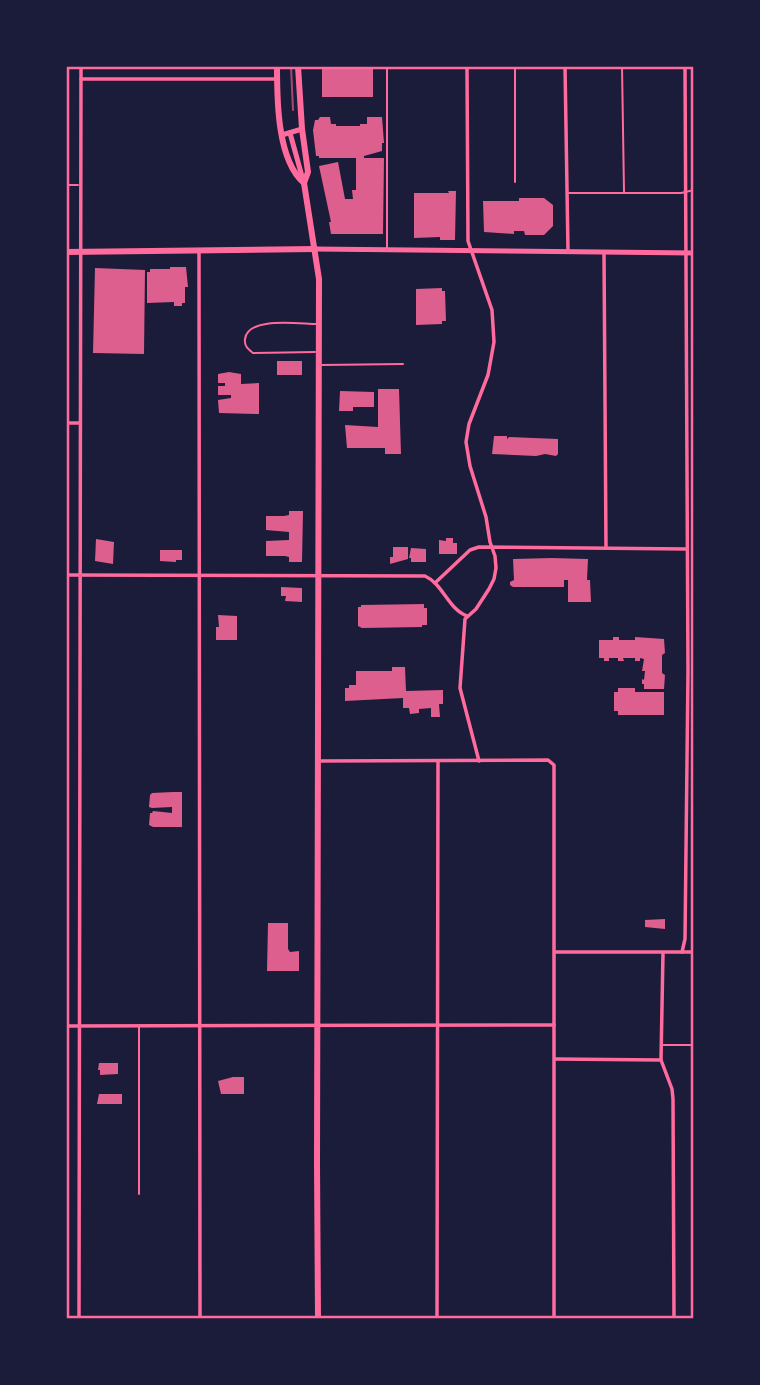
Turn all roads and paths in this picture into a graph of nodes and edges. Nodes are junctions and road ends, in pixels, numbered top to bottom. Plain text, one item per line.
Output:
1 (81, 66) edge
2 (277, 66) edge
3 (298, 66) edge
4 (387, 66) edge
5 (467, 66) edge
6 (515, 66) edge
7 (565, 66) edge
8 (622, 66) edge
9 (685, 66) edge
10 (81, 79) junction
11 (277, 79) junction
12 (302, 129) junction
13 (286, 134) junction
14 (515, 181) dead end
15 (304, 183) junction
16 (66, 185) edge
17 (79, 185) junction
18 (686, 190) junction
19 (694, 190) edge
20 (566, 193) junction
21 (624, 193) junction
22 (315, 249) junction
23 (199, 250) junction
24 (387, 250) junction
25 (79, 251) junction
26 (471, 251) junction
27 (66, 252) edge
28 (568, 253) junction
29 (604, 253) junction
30 (690, 253) edge
31 (319, 324) junction
32 (319, 352) junction
33 (320, 365) junction
34 (403, 365) dead end
35 (66, 423) edge
36 (79, 423) junction
37 (494, 548) junction
38 (606, 548) junction
39 (687, 549) junction
40 (200, 574) junction
41 (66, 575) edge
42 (80, 575) junction
43 (319, 576) junction
44 (435, 583) junction
45 (467, 616) junction
46 (688, 671) junction
47 (694, 671) edge
48 (319, 761) junction
49 (479, 761) junction
50 (438, 762) junction
51 (555, 952) junction
52 (682, 952) junction
53 (694, 952) edge
54 (663, 953) junction
55 (139, 1025) junction
56 (317, 1025) junction
57 (438, 1025) junction
58 (66, 1026) edge
59 (79, 1026) junction
60 (199, 1026) junction
61 (555, 1026) junction
62 (662, 1045) junction
63 (694, 1045) edge
64 (555, 1059) junction
65 (662, 1060) junction
66 (139, 1194) dead end
67 (79, 1318) edge
68 (200, 1318) edge
69 (318, 1318) edge
70 (437, 1318) edge
71 (554, 1318) edge
72 (674, 1318) edge

1 - 10 street
2 - 11 main road
3 - 12 main road
4 - 24 lane
5 - 26 street
6 - 14 lane
7 - 20 street
8 - 21 lane
9 - 18 street
10 - 11 street
10 - 17 street
11 - 13 main road
12 - 13 main road
12 - 15 main road
13 - 15 main road
15 - 22 main road
16 - 17 lane
17 - 25 street
18 - 19 lane
18 - 21 lane
18 - 30 street
20 - 21 lane
20 - 28 street
22 - 23 main road
22 - 24 main road
22 - 31 main road
23 - 25 main road
23 - 40 street
24 - 26 main road
25 - 27 main road
25 - 36 street
26 - 28 main road
26 - 37 street
28 - 29 main road
29 - 30 main road
29 - 38 street
30 - 39 street
31 - 32 main road
31 - 32 lane
32 - 33 main road
33 - 34 lane
33 - 43 main road
35 - 36 street
36 - 42 street
37 - 38 street
37 - 44 street
37 - 45 street
38 - 39 street
39 - 46 street
40 - 42 street
40 - 43 street
40 - 60 street
41 - 42 street
42 - 59 street
43 - 44 street
43 - 48 main road
44 - 45 street
45 - 49 street
46 - 47 street
46 - 52 street
48 - 50 street
48 - 56 main road
49 - 50 street
49 - 51 street
50 - 57 street
51 - 54 street
51 - 61 street
52 - 53 street
52 - 54 street
54 - 62 street
55 - 59 street
55 - 60 street
55 - 66 lane
56 - 57 street
56 - 60 street
56 - 69 main road
57 - 61 street
57 - 70 street
58 - 59 street
59 - 67 street
60 - 68 street
61 - 64 street
62 - 63 lane
62 - 65 street
64 - 65 street
64 - 71 street
65 - 72 street

